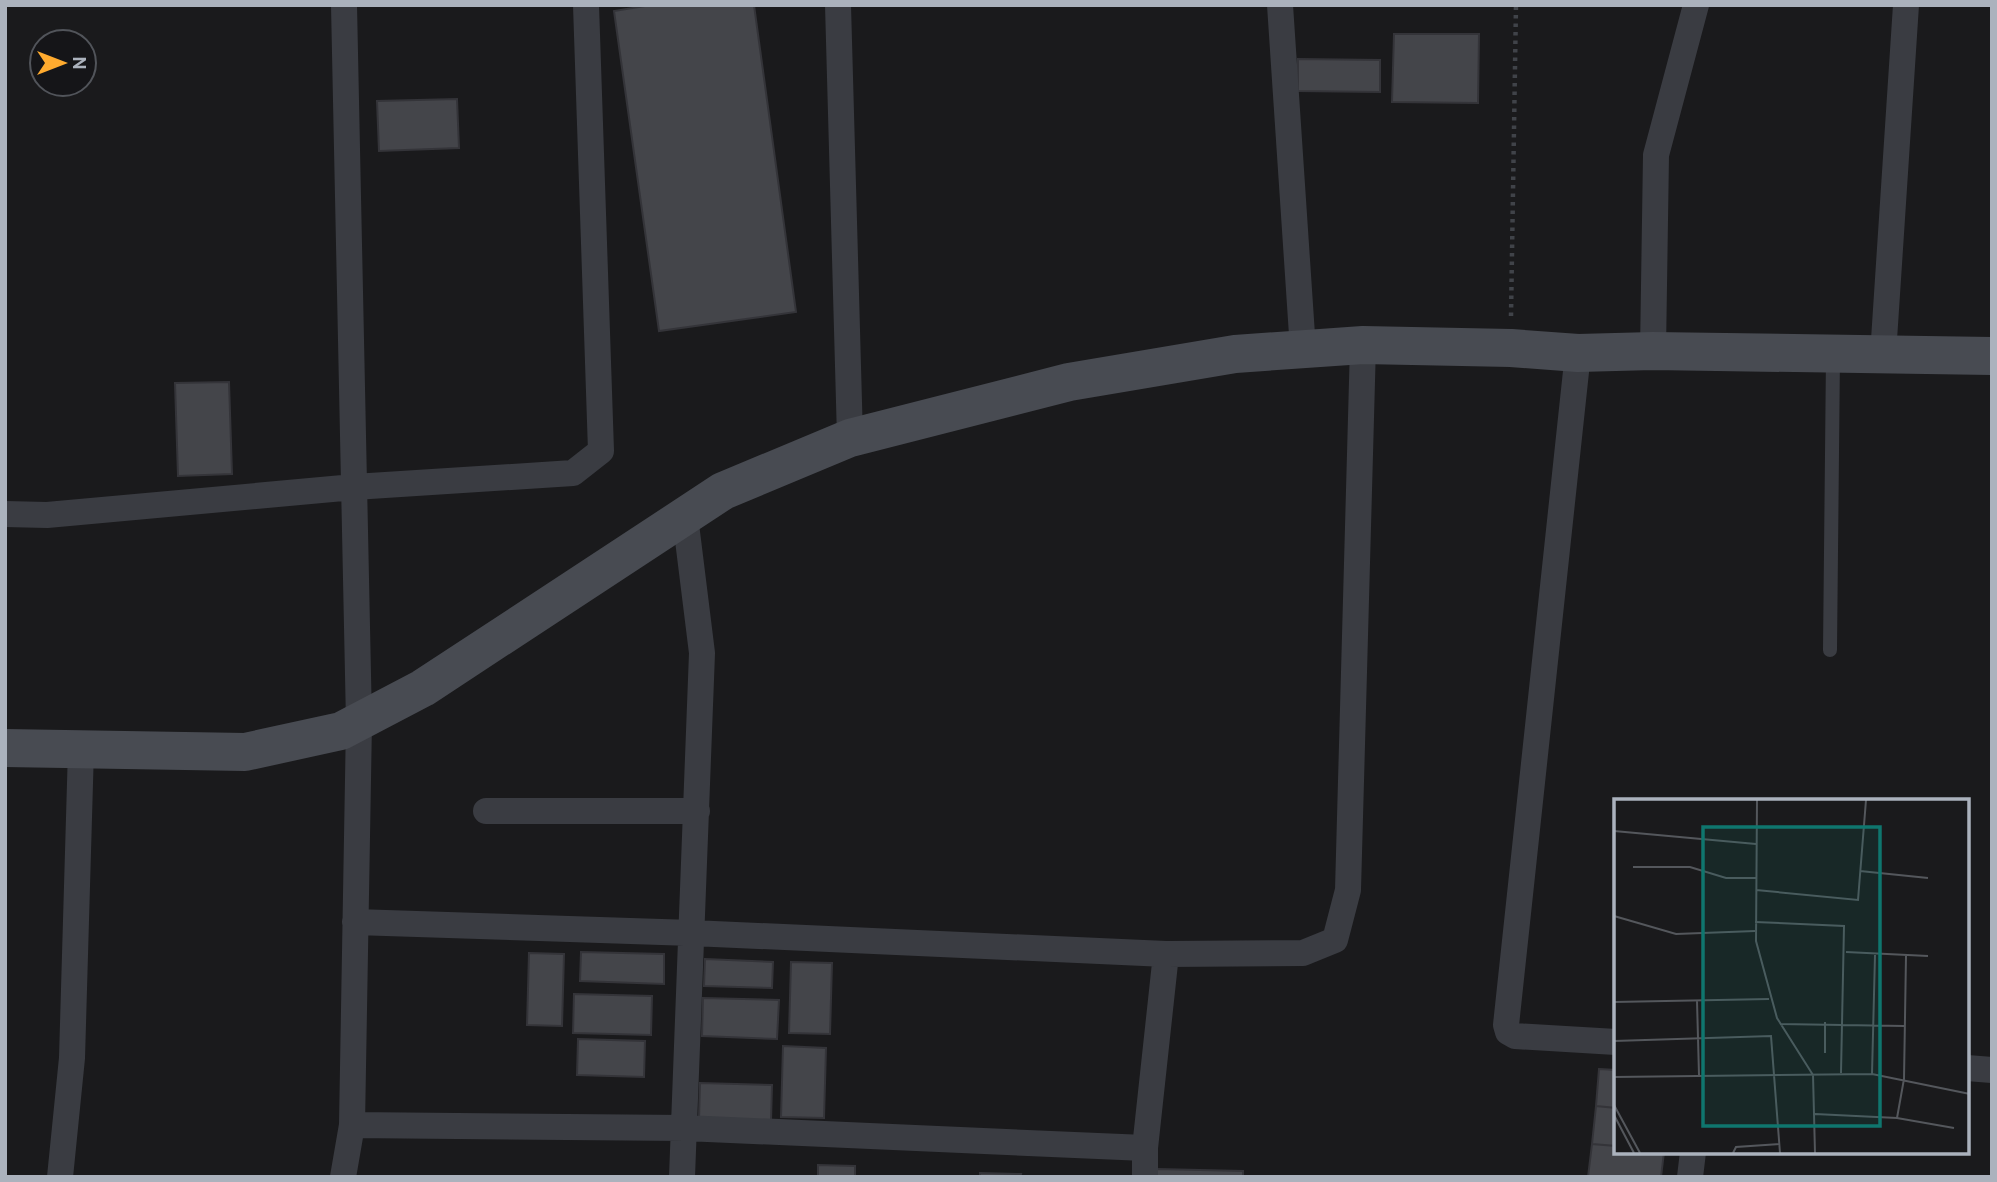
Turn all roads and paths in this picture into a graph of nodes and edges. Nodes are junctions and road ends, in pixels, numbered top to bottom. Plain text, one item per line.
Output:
1 (344, 5) edge
2 (586, 5) edge
3 (838, 5) edge
4 (1280, 5) edge
5 (1517, 5) edge
6 (1696, 5) edge
7 (1906, 5) edge
8 (1363, 345) junction
9 (1511, 348) junction
10 (1303, 350) junction
11 (1653, 351) junction
12 (1578, 353) junction
13 (1833, 354) junction
14 (1883, 355) junction
15 (1992, 356) edge
16 (850, 438) junction
17 (354, 487) junction
18 (5, 514) edge
19 (685, 516) junction
20 (1830, 650) dead end
21 (359, 722) junction
22 (5, 748) edge
23 (81, 749) junction
24 (486, 811) dead end
25 (697, 811) junction
26 (355, 922) junction
27 (692, 933) junction
28 (1166, 954) junction
29 (1614, 1042) edge
30 (1969, 1068) edge
31 (1992, 1070) edge
32 (352, 1125) junction
33 (685, 1128) junction
34 (1145, 1148) junction
35 (1693, 1154) edge
36 (60, 1177) edge
37 (343, 1177) edge
38 (682, 1177) edge
39 (1145, 1177) edge
40 (1690, 1177) edge

1 - 17 street
2 - 17 street
3 - 16 street
4 - 10 street
5 - 9 path
6 - 11 street
7 - 14 street
8 - 9 street
8 - 10 street
8 - 28 street
9 - 12 street
10 - 16 street
11 - 12 street
11 - 13 street
12 - 29 street
13 - 14 street
13 - 20 lane
14 - 15 street
16 - 19 street
17 - 18 street
17 - 21 street
19 - 21 street
19 - 25 street
21 - 23 street
21 - 26 street
22 - 23 street
23 - 36 street
24 - 25 street
25 - 27 street
26 - 27 street
26 - 32 street
27 - 28 street
27 - 33 street
28 - 34 street
30 - 31 street
32 - 33 street
32 - 37 street
33 - 34 street
33 - 38 street
34 - 39 street
35 - 40 street

